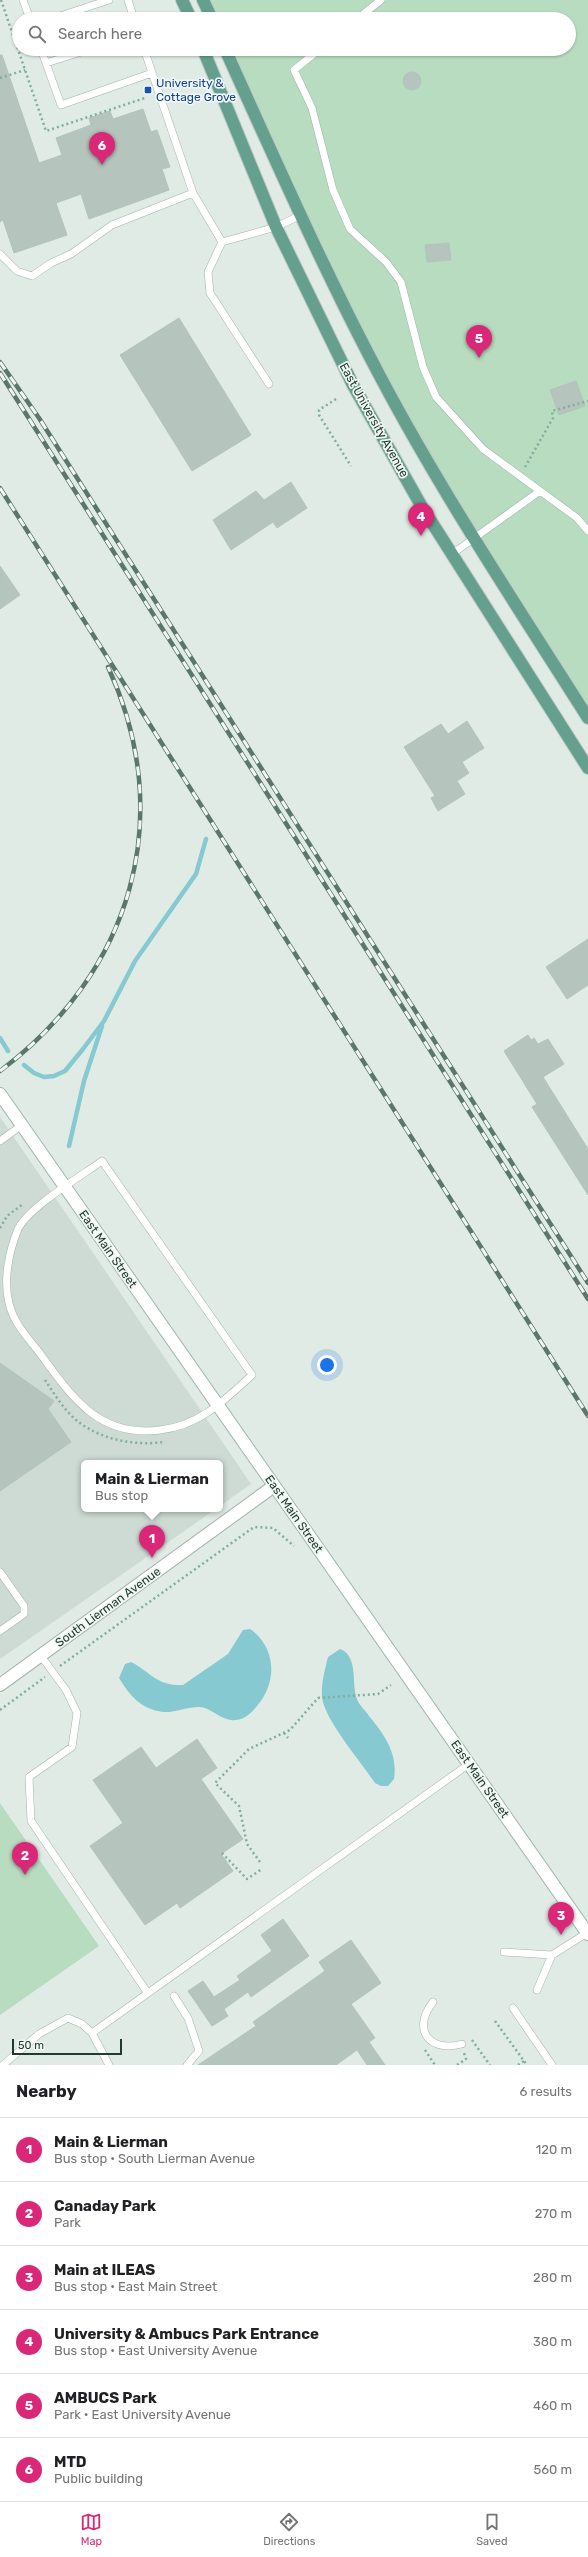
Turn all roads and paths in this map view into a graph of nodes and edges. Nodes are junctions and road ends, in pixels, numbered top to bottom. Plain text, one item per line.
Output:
1 (24, 0) edge
2 (109, 0) edge
3 (128, 0) edge
4 (182, 0) edge
5 (203, 0) edge
6 (381, 0) edge
7 (28, 12) edge
8 (72, 12) edge
9 (132, 12) edge
10 (188, 12) edge
11 (209, 12) edge
12 (366, 12) edge
13 (44, 56) edge
14 (68, 56) edge
15 (146, 56) edge
16 (206, 56) edge
17 (228, 56) edge
18 (311, 56) edge
19 (46, 63) junction
20 (25, 70) dead end
21 (152, 73) junction
22 (0, 78) edge
23 (193, 193) junction
24 (301, 215) junction
25 (276, 227) junction
26 (222, 242) junction
27 (0, 254) edge
28 (269, 384) dead end
29 (336, 399) dead end
30 (588, 401) edge
31 (351, 466) dead end
32 (520, 478) junction
33 (540, 491) junction
34 (588, 531) edge
35 (474, 540) junction
36 (452, 554) junction
37 (588, 718) edge
38 (588, 768) edge
39 (0, 1094) edge
40 (22, 1126) junction
41 (0, 1141) edge
42 (65, 1187) junction
43 (218, 1406) junction
44 (274, 1486) junction
45 (273, 1524) dead end
46 (272, 1528) junction
47 (294, 1546) dead end
48 (0, 1572) edge
49 (0, 1631) edge
50 (41, 1656) junction
51 (64, 1664) dead end
52 (43, 1678) dead end
53 (391, 1685) dead end
54 (0, 1686) edge
55 (0, 1710) edge
56 (284, 1732) junction
57 (288, 1738) dead end
58 (469, 1764) junction
59 (222, 1854) dead end
60 (260, 1862) dead end
61 (262, 1869) dead end
62 (588, 1934) edge
63 (504, 1952) dead end
64 (552, 1956) junction
65 (537, 1990) dead end
66 (147, 1992) junction
67 (174, 1996) dead end
68 (433, 2002) dead end
69 (512, 2008) dead end
70 (495, 2021) dead end
71 (92, 2033) junction
72 (471, 2038) dead end
73 (462, 2044) dead end
74 (524, 2061) junction
75 (3, 2065) edge
76 (109, 2065) edge
77 (187, 2065) edge
78 (490, 2065) edge
79 (518, 2065) edge
80 (527, 2065) edge
81 (552, 2065) edge

1 - 7 lane
2 - 8 lane
3 - 9 lane
4 - 10 main road
5 - 11 main road
6 - 12 lane
13 - 19 lane
14 - 19 lane
15 - 21 lane
16 - 25 main road, East University Avenue
17 - 24 main road
18 - 32 lane
19 - 21 lane
20 - 22 path
21 - 23 lane
23 - 26 lane
23 - 27 lane
24 - 25 lane
24 - 35 main road
25 - 26 lane
25 - 36 main road, East University Avenue
26 - 28 lane
29 - 31 path
30 - 32 path
32 - 33 lane
33 - 34 lane
33 - 35 lane
35 - 36 lane
35 - 37 main road
36 - 38 main road, East University Avenue
39 - 40 main road, East Main Street
40 - 41 lane
40 - 42 main road, East Main Street
42 - 43 main road, East Main Street
42 - 43 lane
42 - 43 lane
43 - 44 main road, East Main Street
44 - 50 main road, South Lierman Avenue
44 - 58 main road, East Main Street
45 - 46 path
46 - 47 path
46 - 51 path
48 - 49 lane
50 - 54 main road, South Lierman Avenue
50 - 66 lane
52 - 55 path
53 - 56 path
56 - 57 path
56 - 60 path
58 - 62 main road, East Main Street
58 - 66 lane
59 - 61 path
62 - 64 lane
63 - 64 lane
64 - 65 lane
66 - 71 lane
67 - 77 lane
68 - 73 lane
69 - 81 lane
70 - 74 path
71 - 75 lane
71 - 76 lane
72 - 78 path
74 - 79 path
74 - 80 path

